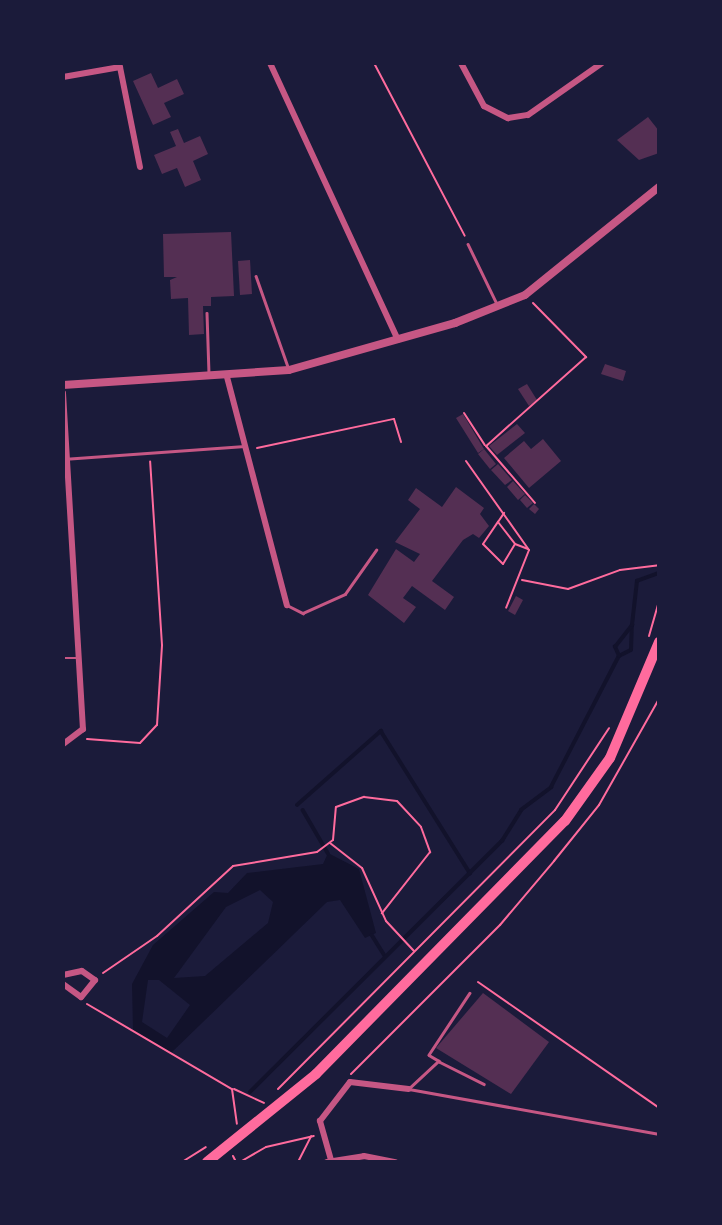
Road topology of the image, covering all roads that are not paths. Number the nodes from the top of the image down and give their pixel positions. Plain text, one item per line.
1 (270, 63) edge
2 (461, 63) edge
3 (602, 63) edge
4 (104, 65) edge
5 (63, 77) edge
6 (140, 167) dead end
7 (659, 187) edge
8 (468, 244) road end
9 (256, 276) dead end
10 (498, 307) junction
11 (207, 313) dead end
12 (398, 340) junction
13 (289, 370) junction
14 (227, 377) junction
15 (209, 378) junction
16 (63, 385) edge
17 (63, 393) edge
18 (245, 448) junction
19 (65, 458) edge
20 (376, 550) dead end
21 (288, 605) joint
22 (659, 642) edge
23 (63, 658) edge
24 (79, 658) junction
25 (63, 744) edge
26 (63, 975) edge
27 (63, 984) edge
28 (470, 993) dead end
29 (439, 1061) junction
30 (484, 1084) dead end
31 (410, 1089) junction
32 (659, 1134) edge
33 (329, 1161) edge
34 (207, 1162) edge
35 (396, 1162) edge

1 - 12 street
2 - 3 street
4 - 5 street
4 - 6 street
7 - 10 street
8 - 10 lane
9 - 13 lane
10 - 12 street
11 - 15 lane
12 - 13 street
13 - 14 street
14 - 15 street
14 - 18 street
15 - 16 street
17 - 19 street
18 - 19 lane
18 - 21 street
19 - 24 street
20 - 21 lane
22 - 34 highway
23 - 24 lane
24 - 25 street
26 - 27 street
28 - 29 lane
29 - 30 lane
29 - 31 lane
31 - 32 lane
31 - 33 street
33 - 35 street

